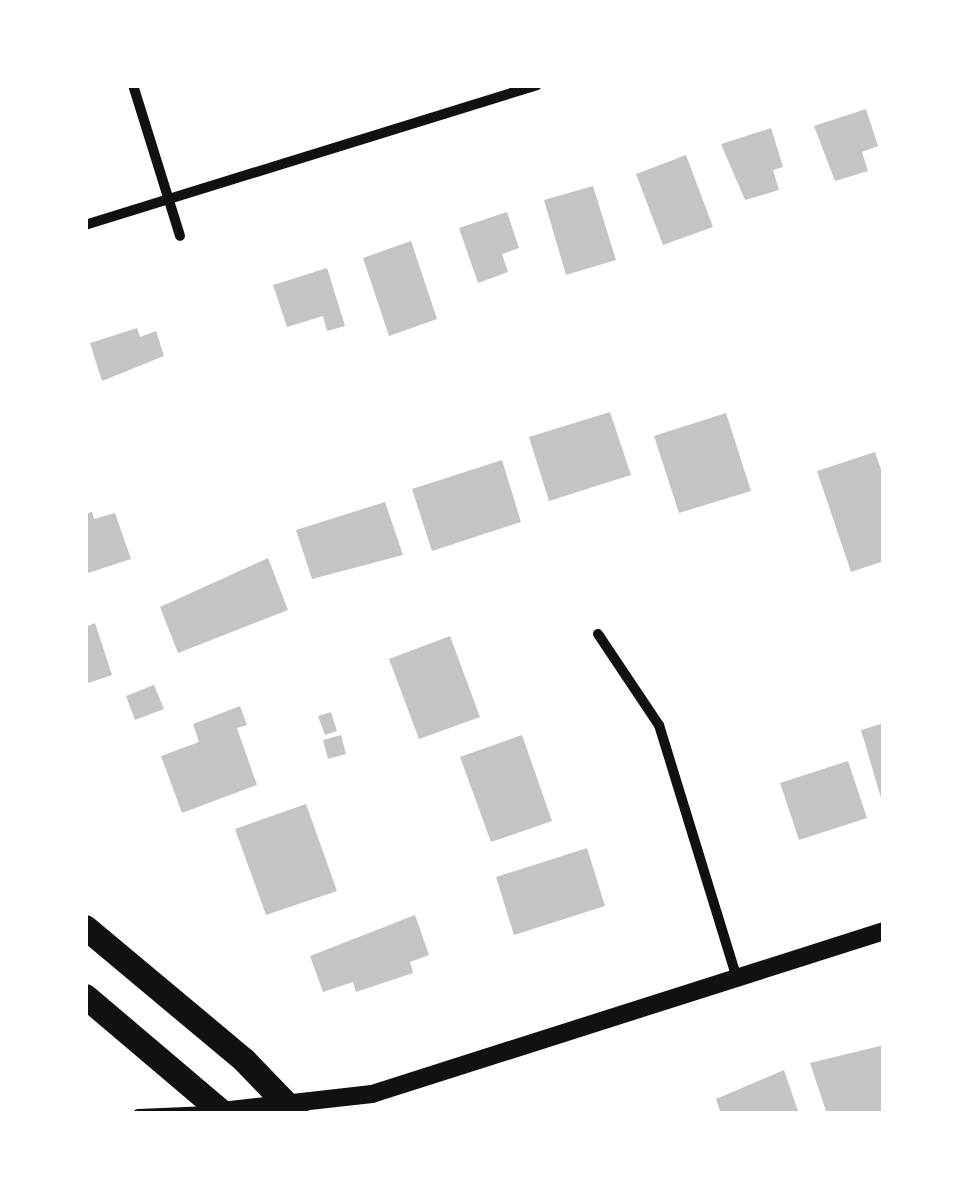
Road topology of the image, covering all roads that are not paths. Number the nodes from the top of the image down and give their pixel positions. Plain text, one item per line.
1 (133, 85) edge
2 (536, 85) edge
3 (169, 198) junction
4 (85, 225) edge
5 (180, 236) dead end
6 (598, 634) dead end
7 (85, 926) edge
8 (884, 931) edge
9 (736, 978) junction
10 (85, 996) edge
11 (293, 1111) edge
12 (222, 1112) edge
13 (138, 1114) edge

1 - 3 street
2 - 3 street
3 - 4 street
3 - 5 street
6 - 9 street
7 - 11 main road
8 - 9 street
9 - 11 street
10 - 12 main road
11 - 12 street
12 - 13 street

